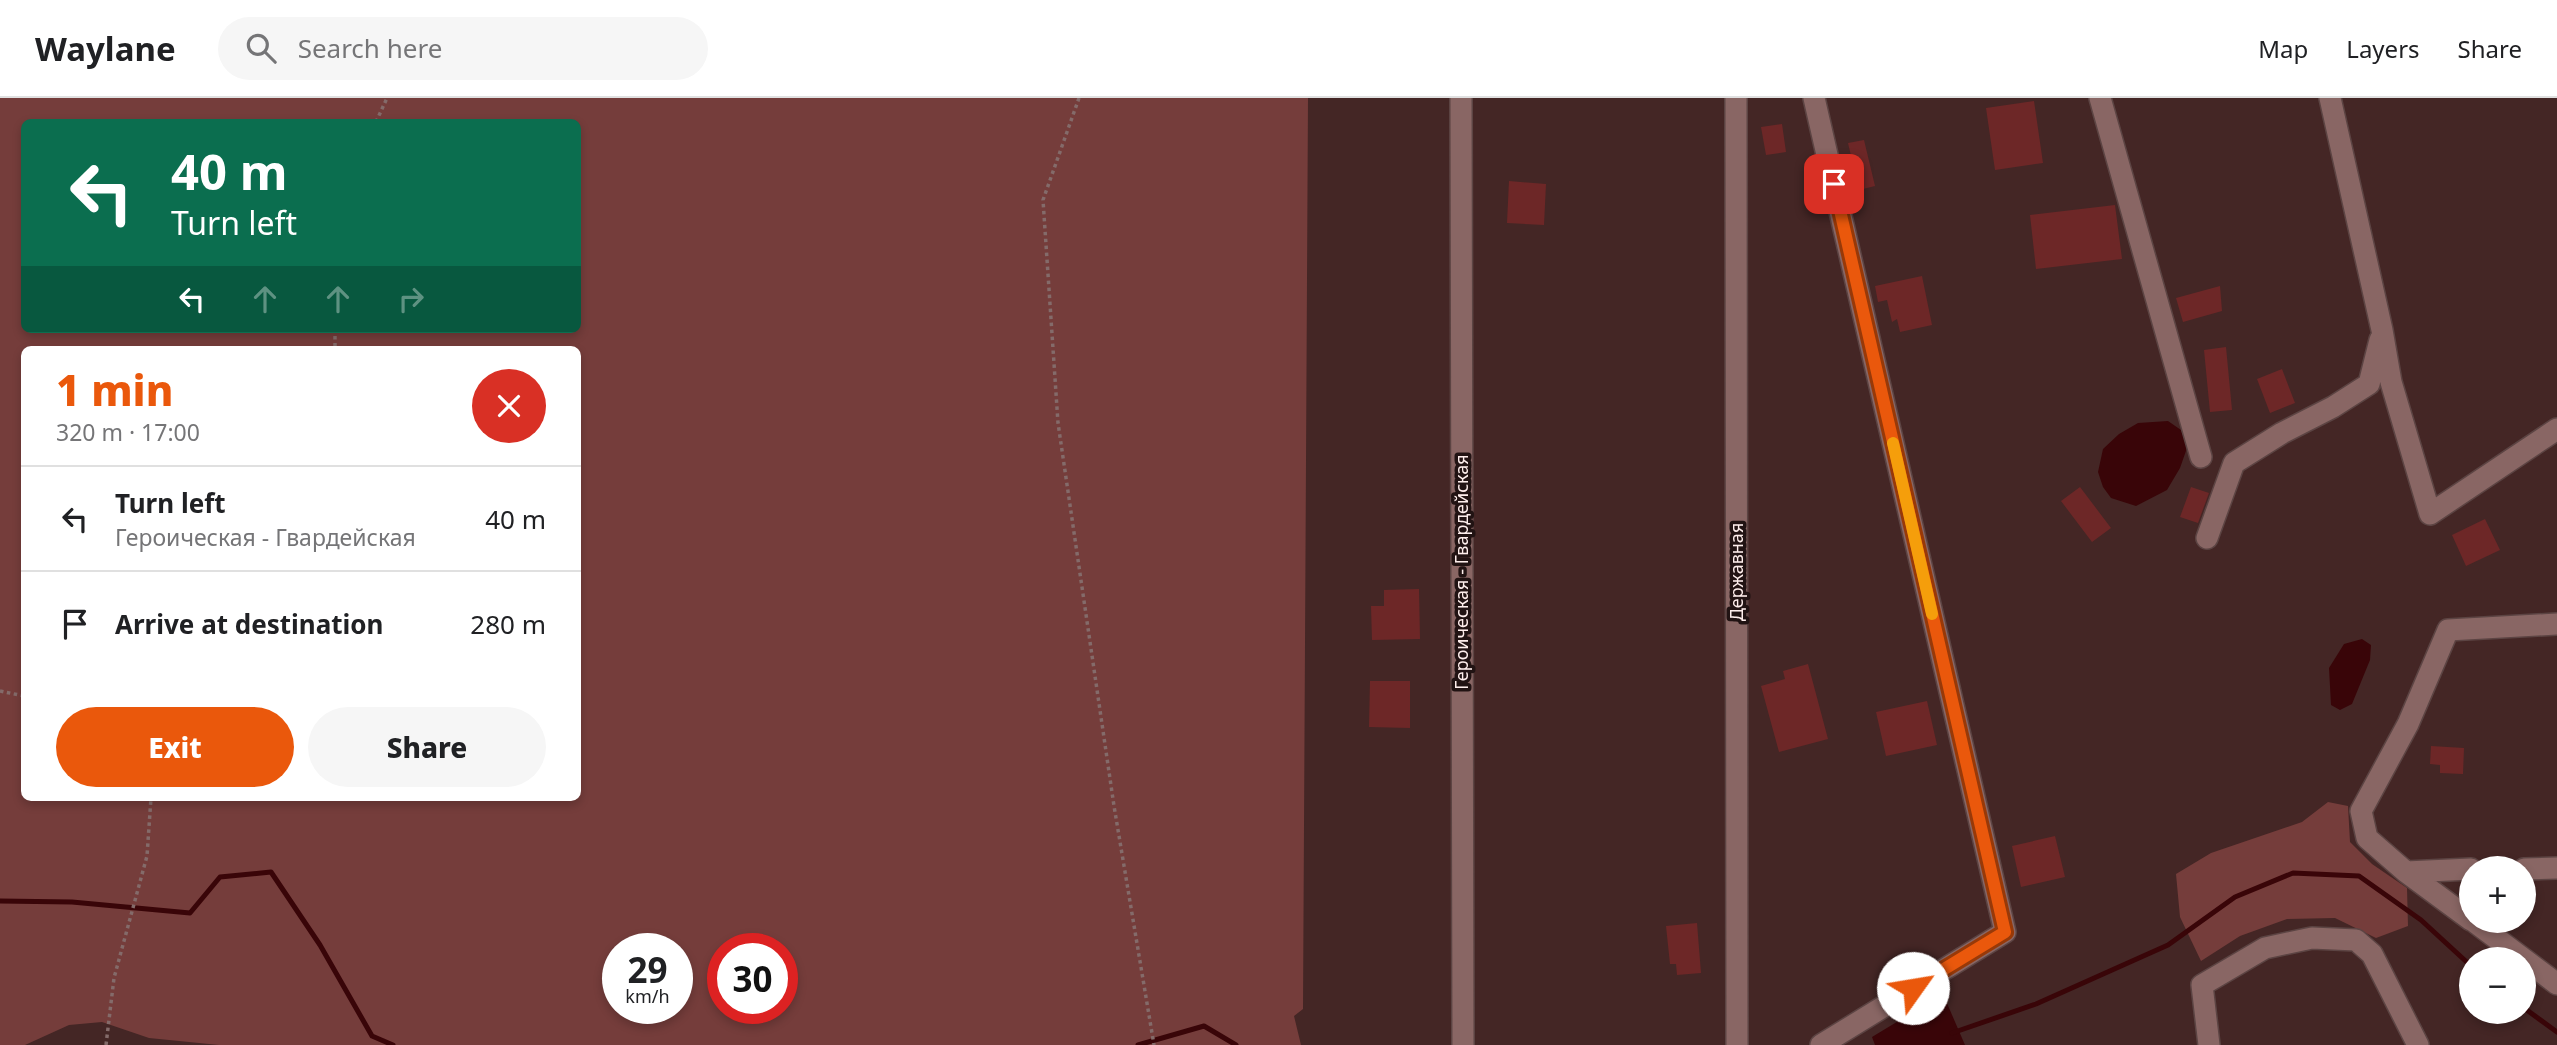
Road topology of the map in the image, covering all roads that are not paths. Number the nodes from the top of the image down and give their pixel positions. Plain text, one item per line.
1 (1461, 98) edge
2 (1737, 98) edge
3 (1814, 98) edge
4 (2100, 98) edge
5 (2330, 98) edge
6 (2382, 330) junction
7 (2557, 429) edge
8 (2201, 457) dead end
9 (2207, 538) dead end
10 (2557, 624) edge
11 (2557, 868) edge
12 (2536, 869) edge
13 (2459, 870) edge
14 (2406, 872) junction
15 (2459, 911) edge
16 (2489, 933) edge
17 (2557, 984) edge
18 (1463, 1045) edge
19 (1737, 1045) edge
20 (1821, 1045) edge
21 (2209, 1045) edge
22 (2418, 1045) edge

1 - 18 street, Героическая - Гвардейская
2 - 19 street, Державная
3 - 20 street
4 - 8 street
5 - 6 street
6 - 7 street
6 - 9 street
10 - 14 street
11 - 12 street
13 - 14 street
14 - 15 street
16 - 17 street
21 - 22 street

